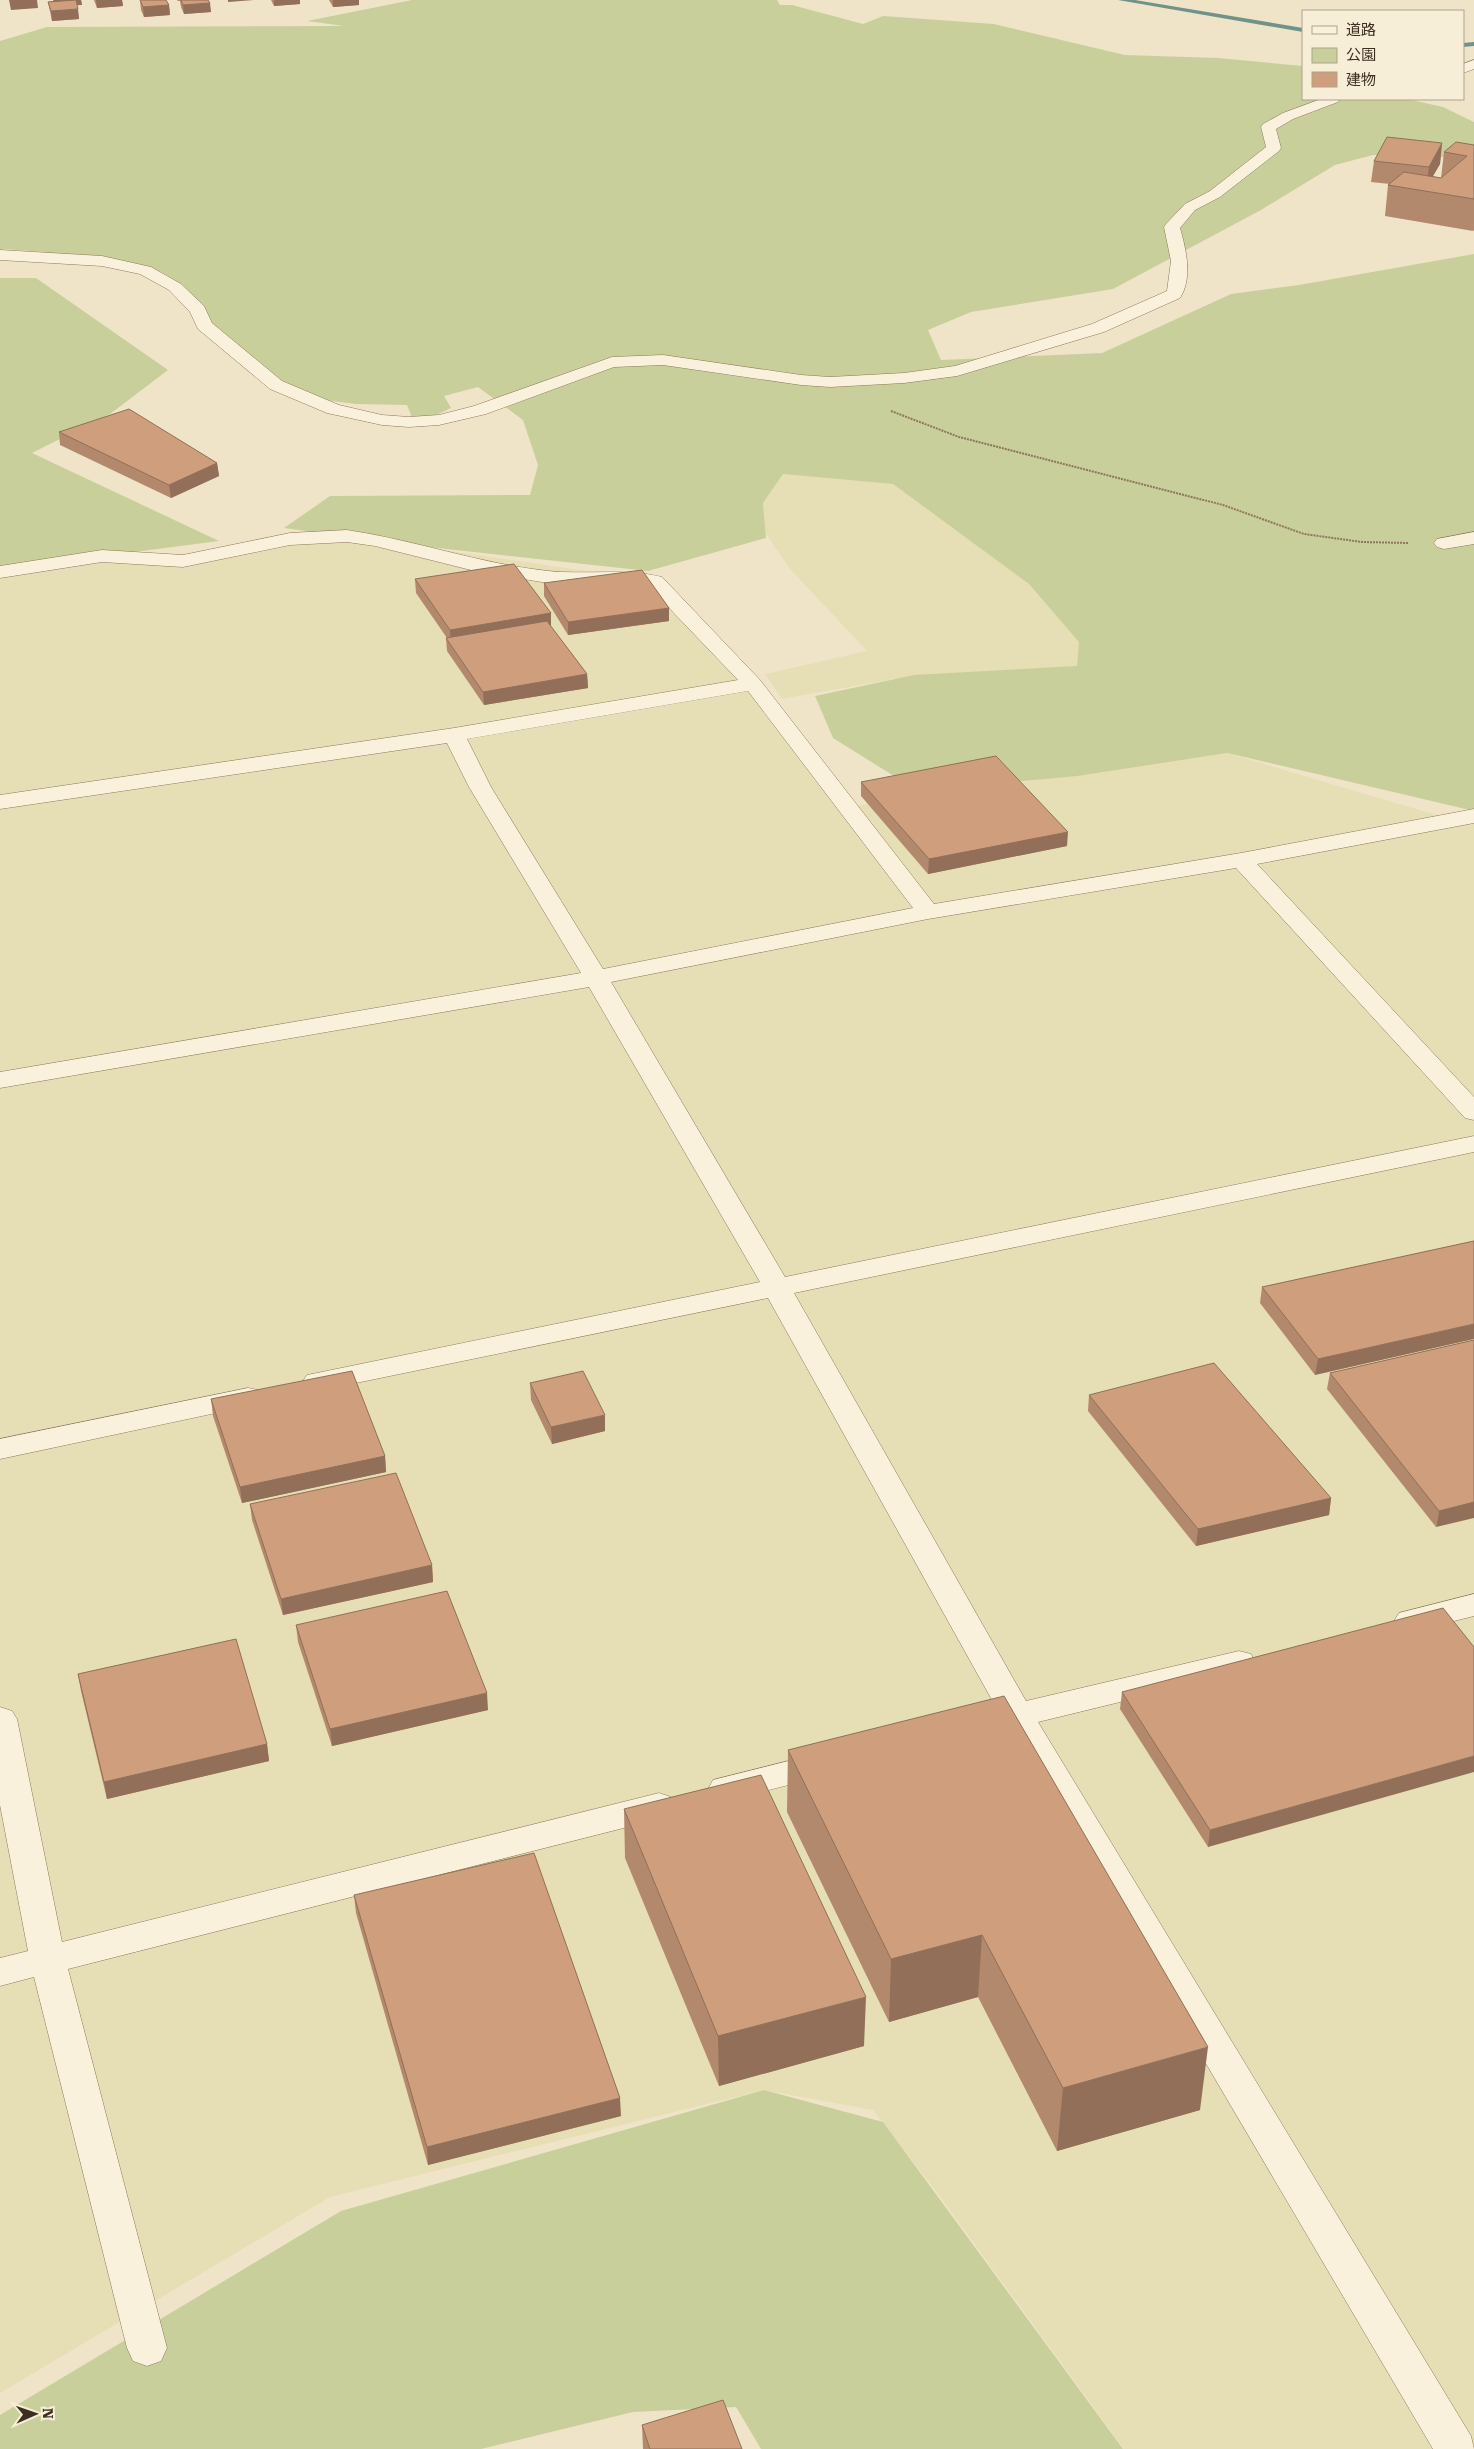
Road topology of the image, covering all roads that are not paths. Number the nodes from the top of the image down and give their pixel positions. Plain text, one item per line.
1 (1330, 100) edge
2 (0, 255) edge
3 (1474, 538) edge
4 (1444, 543) road end
5 (0, 572) edge
6 (753, 684) junction
7 (454, 735) junction
8 (0, 802) edge
9 (1474, 816) edge
10 (1241, 860) junction
11 (928, 912) junction
12 (596, 978) junction
13 (0, 1080) edge
14 (1474, 1112) edge
15 (1474, 1144) edge
16 (776, 1286) junction
17 (0, 1449) edge
18 (1474, 1605) edge
19 (1377, 1629) edge
20 (1270, 1654) edge
21 (1017, 1715) junction
22 (0, 1719) edge
23 (969, 1728) edge
24 (852, 1757) edge
25 (48, 1960) junction
26 (0, 1972) edge
27 (147, 2348) dead end
28 (1456, 2449) edge

1 - 2 street
3 - 4 street
5 - 6 street
6 - 7 street
6 - 11 street
7 - 8 street
7 - 12 street
9 - 10 street
10 - 11 street
10 - 14 street
11 - 12 street
12 - 13 street
12 - 16 street
15 - 16 street
16 - 17 street
16 - 21 street
18 - 19 street
20 - 21 street
21 - 23 street
21 - 28 street
22 - 25 street
24 - 25 street
25 - 26 street
25 - 27 street

